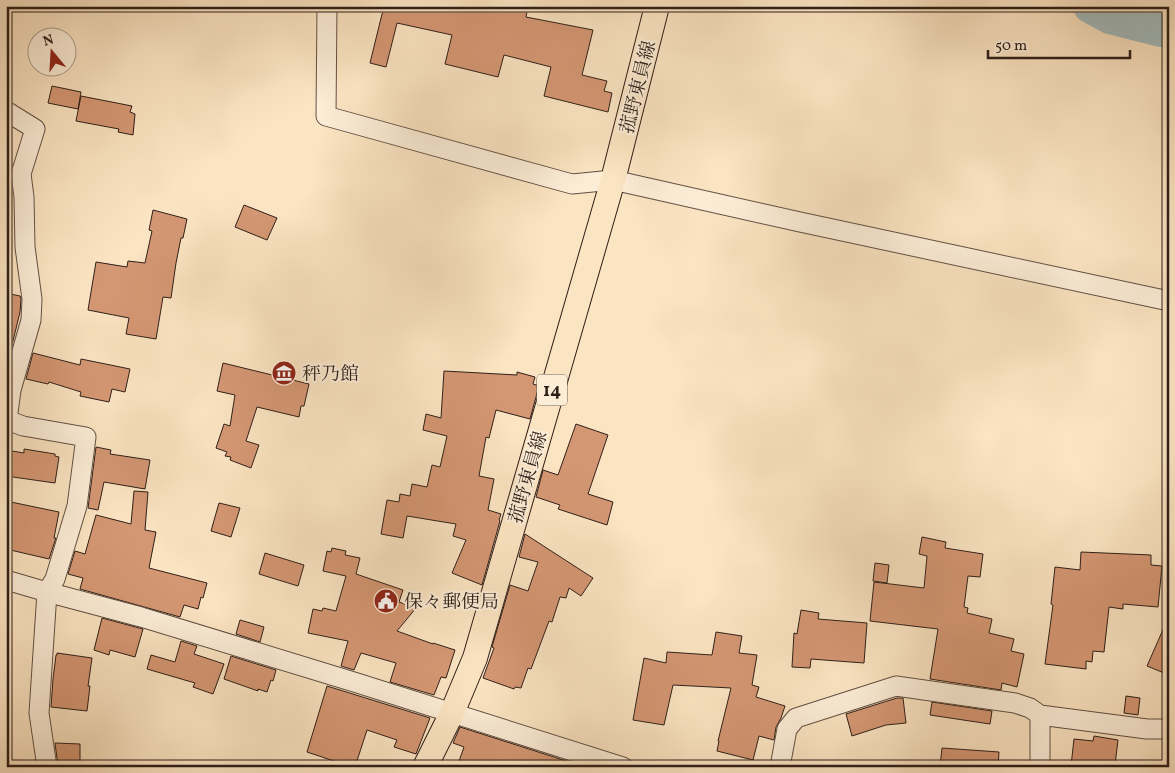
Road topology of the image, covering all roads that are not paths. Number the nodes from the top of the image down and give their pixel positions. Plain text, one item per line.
1 (327, 6) edge
2 (657, 6) edge
3 (6, 111) edge
4 (613, 180) junction
5 (1169, 301) edge
6 (6, 580) edge
7 (47, 592) junction
8 (452, 713) junction
9 (1040, 715) junction
10 (1169, 729) edge
11 (47, 767) edge
12 (426, 767) edge
13 (623, 767) edge
14 (780, 767) edge
15 (1040, 767) edge

1 - 4 street
2 - 4 main road, 菰野東員線 / 14
3 - 7 street
4 - 5 street
4 - 8 main road, 菰野東員線 / 14
6 - 7 street
7 - 8 street
7 - 11 street
8 - 12 main road, 菰野東員線 / 14
8 - 13 street
9 - 10 street
9 - 14 street
9 - 15 street

